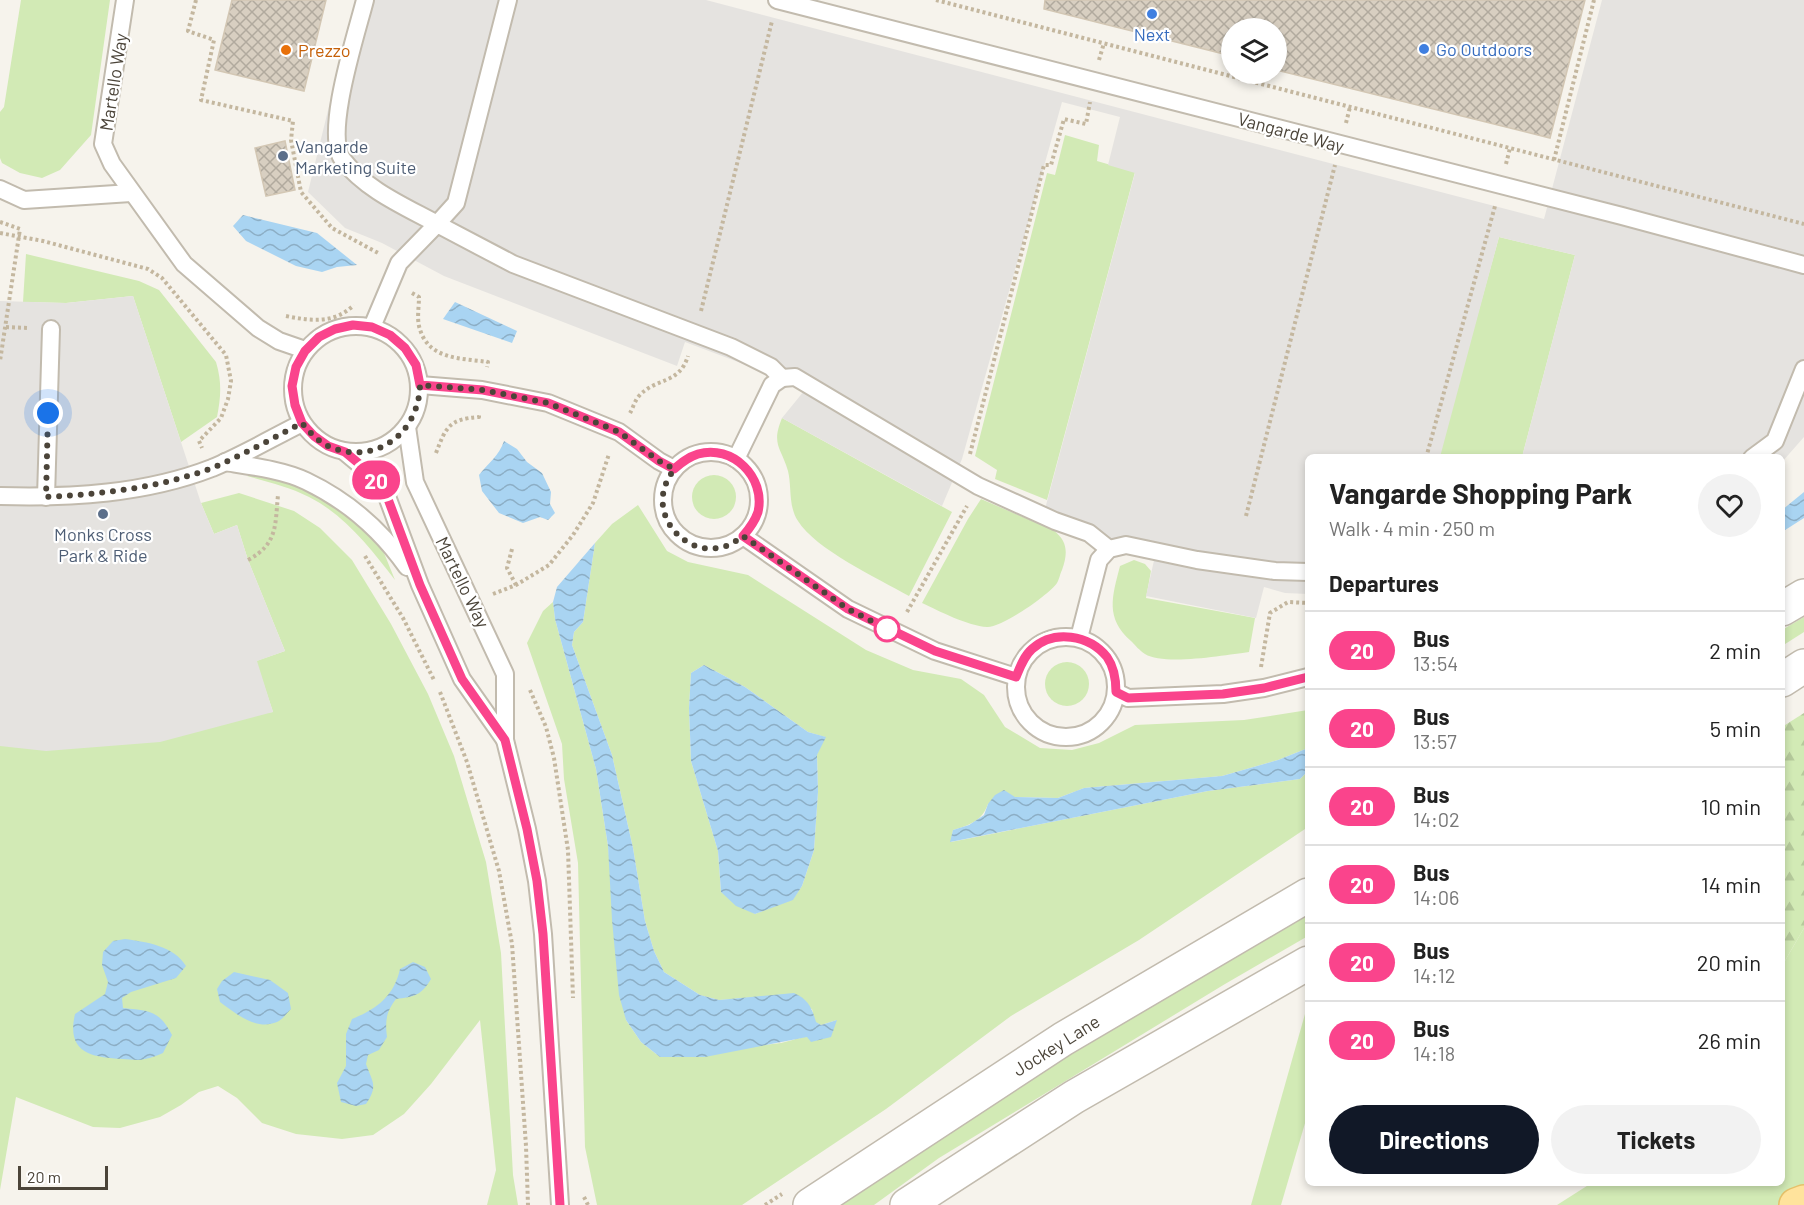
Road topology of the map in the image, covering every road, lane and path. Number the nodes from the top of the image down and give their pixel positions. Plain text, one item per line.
1 (125, 0) edge
2 (196, 0) edge
3 (365, 0) edge
4 (508, 0) edge
5 (777, 0) edge
6 (936, 0) edge
7 (1594, 0) edge
8 (1104, 43) junction
9 (1094, 81) junction
10 (1350, 107) junction
11 (1341, 145) junction
12 (1510, 148) junction
13 (1554, 160) junction
14 (1500, 186) junction
15 (0, 189) edge
16 (131, 193) junction
17 (0, 222) edge
18 (437, 224) junction
19 (1804, 224) edge
20 (0, 233) edge
21 (18, 237) junction
22 (399, 263) junction
23 (1804, 266) edge
24 (372, 327) junction
25 (51, 329) dead end
26 (695, 333) junction
27 (305, 351) junction
28 (0, 361) edge
29 (1804, 369) edge
30 (782, 378) junction
31 (420, 385) junction
32 (221, 418) dead end
33 (302, 423) junction
34 (407, 427) junction
35 (619, 432) junction
36 (345, 452) junction
37 (1427, 454) edge
38 (1757, 454) edge
39 (736, 459) junction
40 (225, 462) junction
41 (674, 469) junction
42 (978, 486) junction
43 (268, 492) dead end
44 (279, 494) junction
45 (0, 496) edge
46 (46, 497) junction
47 (288, 498) dead end
48 (1246, 516) dead end
49 (743, 536) junction
50 (359, 549) dead end
51 (512, 549) dead end
52 (1109, 549) junction
53 (248, 560) dead end
54 (1305, 572) edge
55 (420, 585) junction
56 (516, 585) junction
57 (487, 596) dead end
58 (1804, 596) edge
59 (1785, 607) edge
60 (895, 633) junction
61 (1079, 638) junction
62 (1804, 666) edge
63 (1016, 677) junction
64 (1305, 677) edge
65 (1785, 678) edge
66 (1116, 692) junction
67 (505, 740) junction
68 (1305, 897) edge
69 (1305, 965) edge
70 (1804, 1202) edge
71 (528, 1205) edge
72 (560, 1205) edge
73 (810, 1205) edge
74 (907, 1205) edge
75 (1796, 1205) edge

1 - 16 lane, Martello Way
2 - 22 path
3 - 18 lane
4 - 18 lane
5 - 9 lane, Vangarde Way
5 - 26 path
6 - 8 path
7 - 13 path
8 - 9 path
8 - 10 path
9 - 11 lane, Vangarde Way
9 - 42 path
10 - 11 path
10 - 12 path
11 - 14 lane, Vangarde Way
11 - 48 path
12 - 13 path
12 - 14 path
13 - 19 path
14 - 23 lane, Vangarde Way
14 - 37 path
15 - 16 lane
16 - 27 lane, Martello Way
17 - 21 path
18 - 22 lane
18 - 26 lane
20 - 21 path
21 - 28 path
21 - 32 path
22 - 24 lane
24 - 27 lane
24 - 31 lane
25 - 46 lane
26 - 30 lane
26 - 35 path
27 - 33 lane
29 - 38 lane
30 - 39 lane
30 - 42 lane
31 - 34 lane
31 - 35 lane
33 - 36 lane
33 - 40 lane
34 - 36 lane
34 - 67 lane, Martello Way
35 - 41 lane
35 - 56 path
36 - 55 lane, Martello Way
39 - 41 lane
39 - 49 lane
40 - 46 lane
40 - 55 lane
41 - 49 lane
42 - 52 lane
42 - 60 path
43 - 44 path
44 - 47 path
44 - 53 path
45 - 46 lane
49 - 60 lane
50 - 71 path
51 - 56 path
52 - 54 lane
52 - 61 lane
55 - 67 lane, Martello Way
56 - 57 path
58 - 59 street
60 - 63 lane
61 - 63 lane
61 - 66 lane
62 - 65 street
63 - 66 lane
64 - 66 lane
67 - 72 lane, Martello Way
68 - 73 street, Jockey Lane
69 - 74 street
70 - 75 main road

